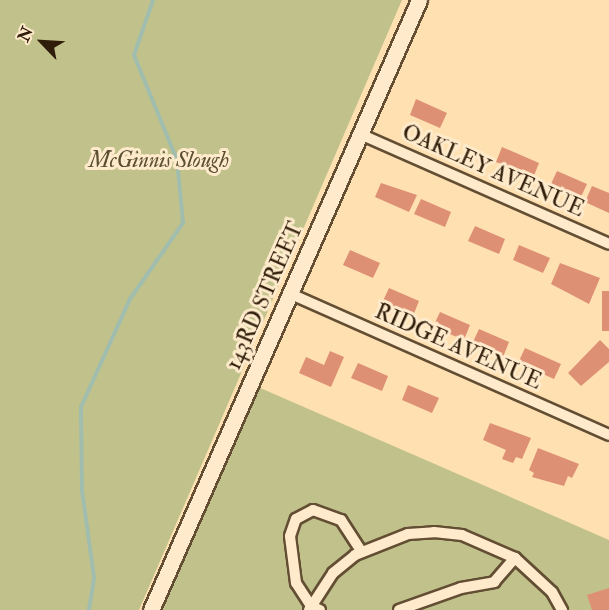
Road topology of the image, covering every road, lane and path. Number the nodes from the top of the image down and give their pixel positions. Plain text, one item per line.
1 (419, 0) edge
2 (360, 134) junction
3 (609, 244) edge
4 (291, 294) junction
5 (609, 435) edge
6 (362, 552) junction
7 (515, 558) junction
8 (313, 609) edge
9 (151, 610) edge
10 (399, 610) edge
11 (562, 610) edge

1 - 2 main road, 143RD STREET
2 - 3 street, OAKLEY AVENUE
2 - 4 main road, 143RD STREET
4 - 5 street, RIDGE AVENUE
4 - 9 main road, 143RD STREET
6 - 7 street
6 - 8 street
6 - 8 street
7 - 10 street
7 - 11 street

